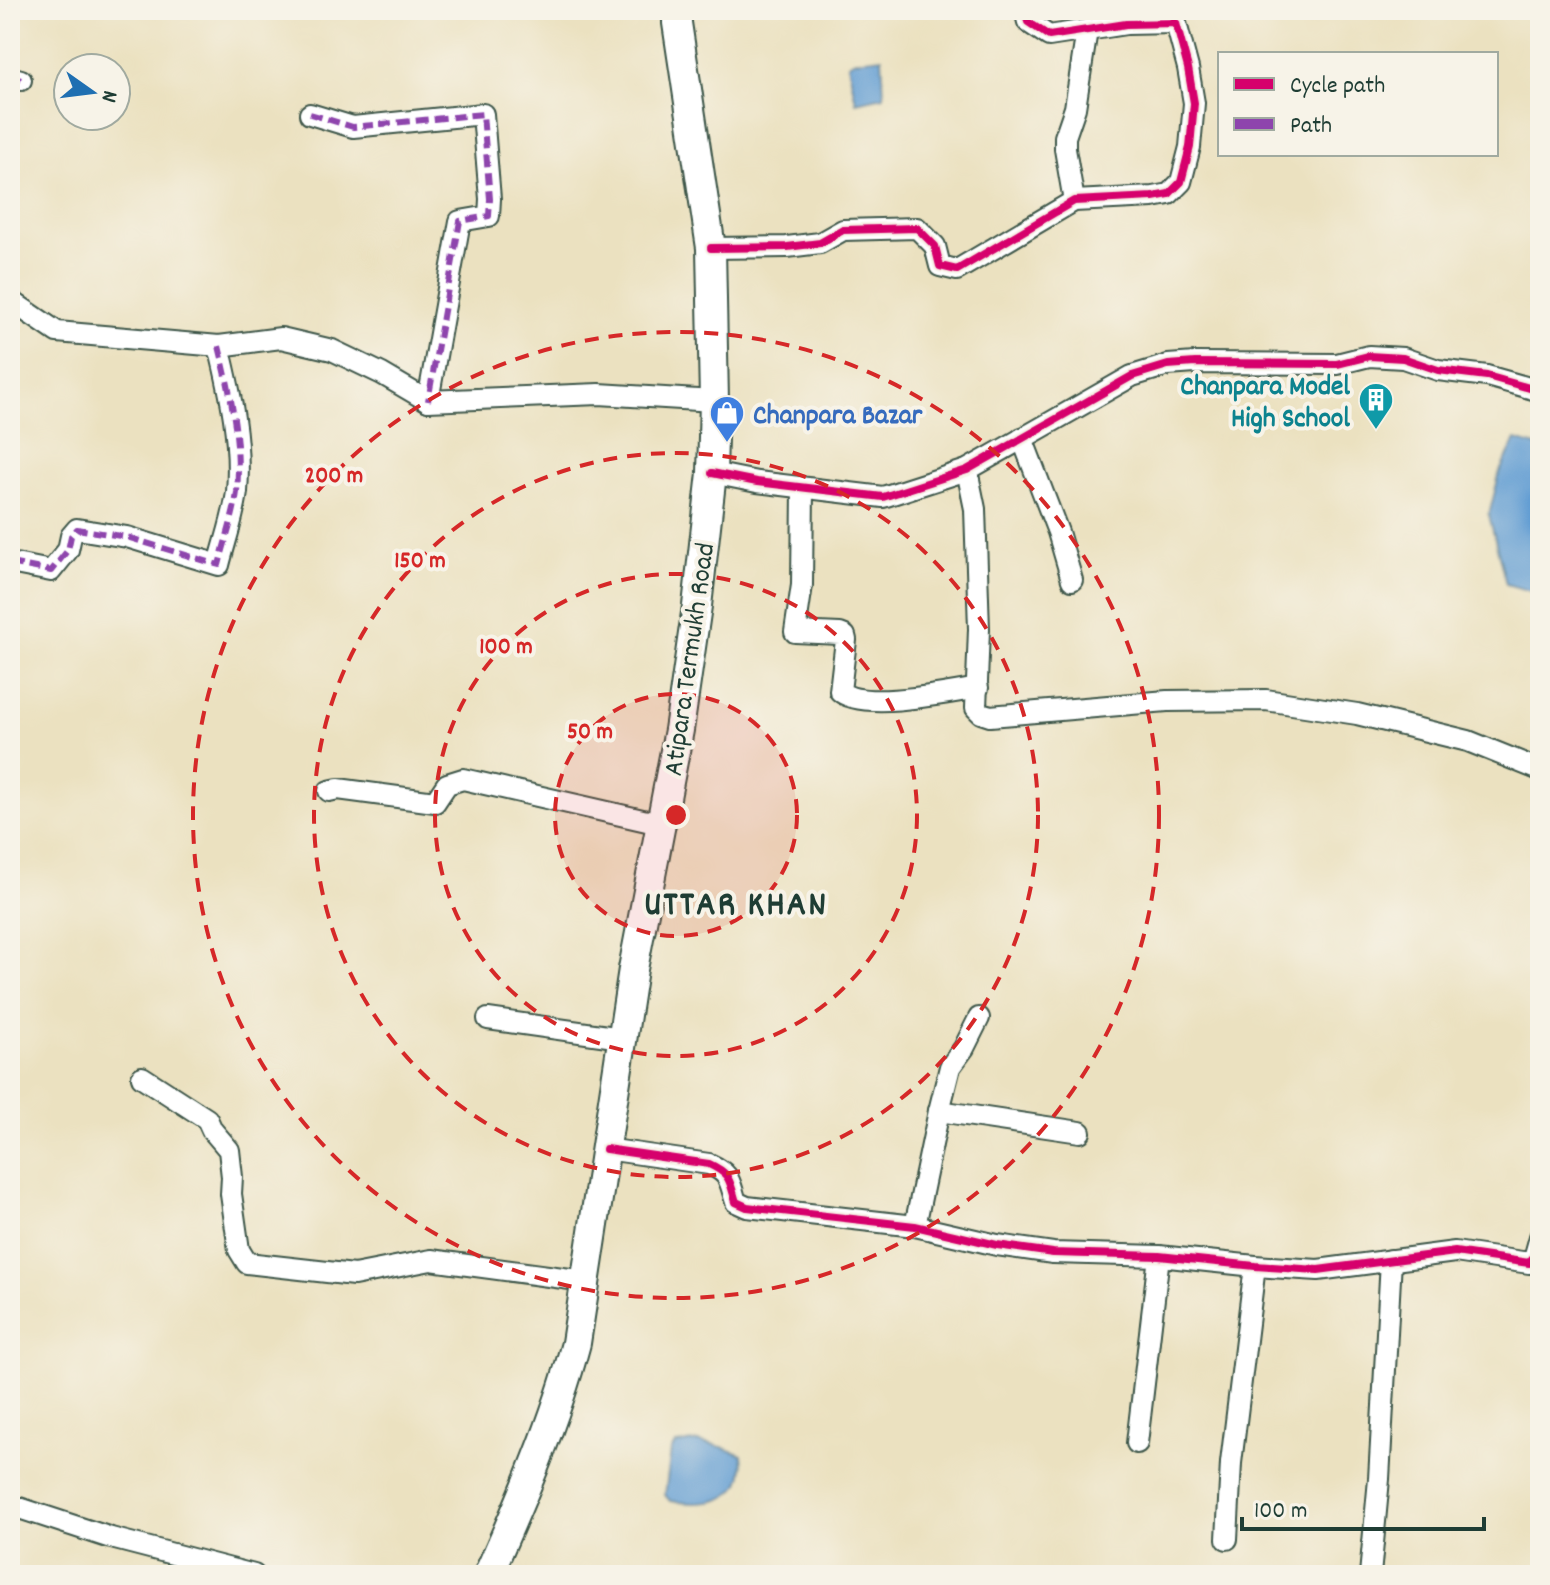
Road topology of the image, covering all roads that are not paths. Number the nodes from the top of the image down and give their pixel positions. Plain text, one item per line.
1 (677, 10) edge
2 (1025, 10) edge
3 (1087, 30) junction
4 (310, 114) dead end
5 (1074, 201) junction
6 (711, 248) junction
7 (10, 300) edge
8 (219, 346) junction
9 (1540, 391) edge
10 (428, 401) junction
11 (714, 401) junction
12 (1022, 438) junction
13 (967, 470) junction
14 (712, 473) junction
15 (803, 488) junction
16 (10, 563) edge
17 (1072, 580) dead end
18 (978, 688) junction
19 (1540, 770) edge
20 (329, 791) dead end
21 (662, 819) junction
22 (979, 1018) dead end
23 (488, 1019) dead end
24 (622, 1038) junction
25 (142, 1077) dead end
26 (939, 1111) junction
27 (1080, 1132) dead end
28 (606, 1149) junction
29 (915, 1226) junction
30 (1540, 1237) edge
31 (1159, 1256) junction
32 (1391, 1260) junction
33 (1255, 1266) junction
34 (585, 1281) junction
35 (1137, 1443) dead end
36 (10, 1505) edge
37 (1227, 1539) dead end
38 (1374, 1574) edge
39 (254, 1575) edge
40 (488, 1575) edge

1 - 6 main road, Atipara Termukh Road
2 - 3 street
3 - 5 street
3 - 5 street
4 - 10 street
5 - 6 street
6 - 11 main road, Atipara Termukh Road
7 - 8 street
8 - 10 street
8 - 16 street
9 - 12 street
10 - 11 street
11 - 14 main road, Atipara Termukh Road
12 - 13 street
12 - 17 street
13 - 15 street
13 - 18 street
14 - 15 street
14 - 21 main road, Atipara Termukh Road
15 - 18 street
18 - 19 street
20 - 21 street
21 - 24 main road, Atipara Termukh Road
22 - 26 street
23 - 24 street
24 - 28 main road, Atipara Termukh Road
25 - 34 street
26 - 27 street
26 - 29 street
28 - 29 street
28 - 34 main road, Atipara Termukh Road
29 - 31 street
30 - 32 street
31 - 33 street
31 - 35 street
32 - 33 street
32 - 38 street
33 - 37 street
34 - 40 main road, Atipara Termukh Road
36 - 39 street

